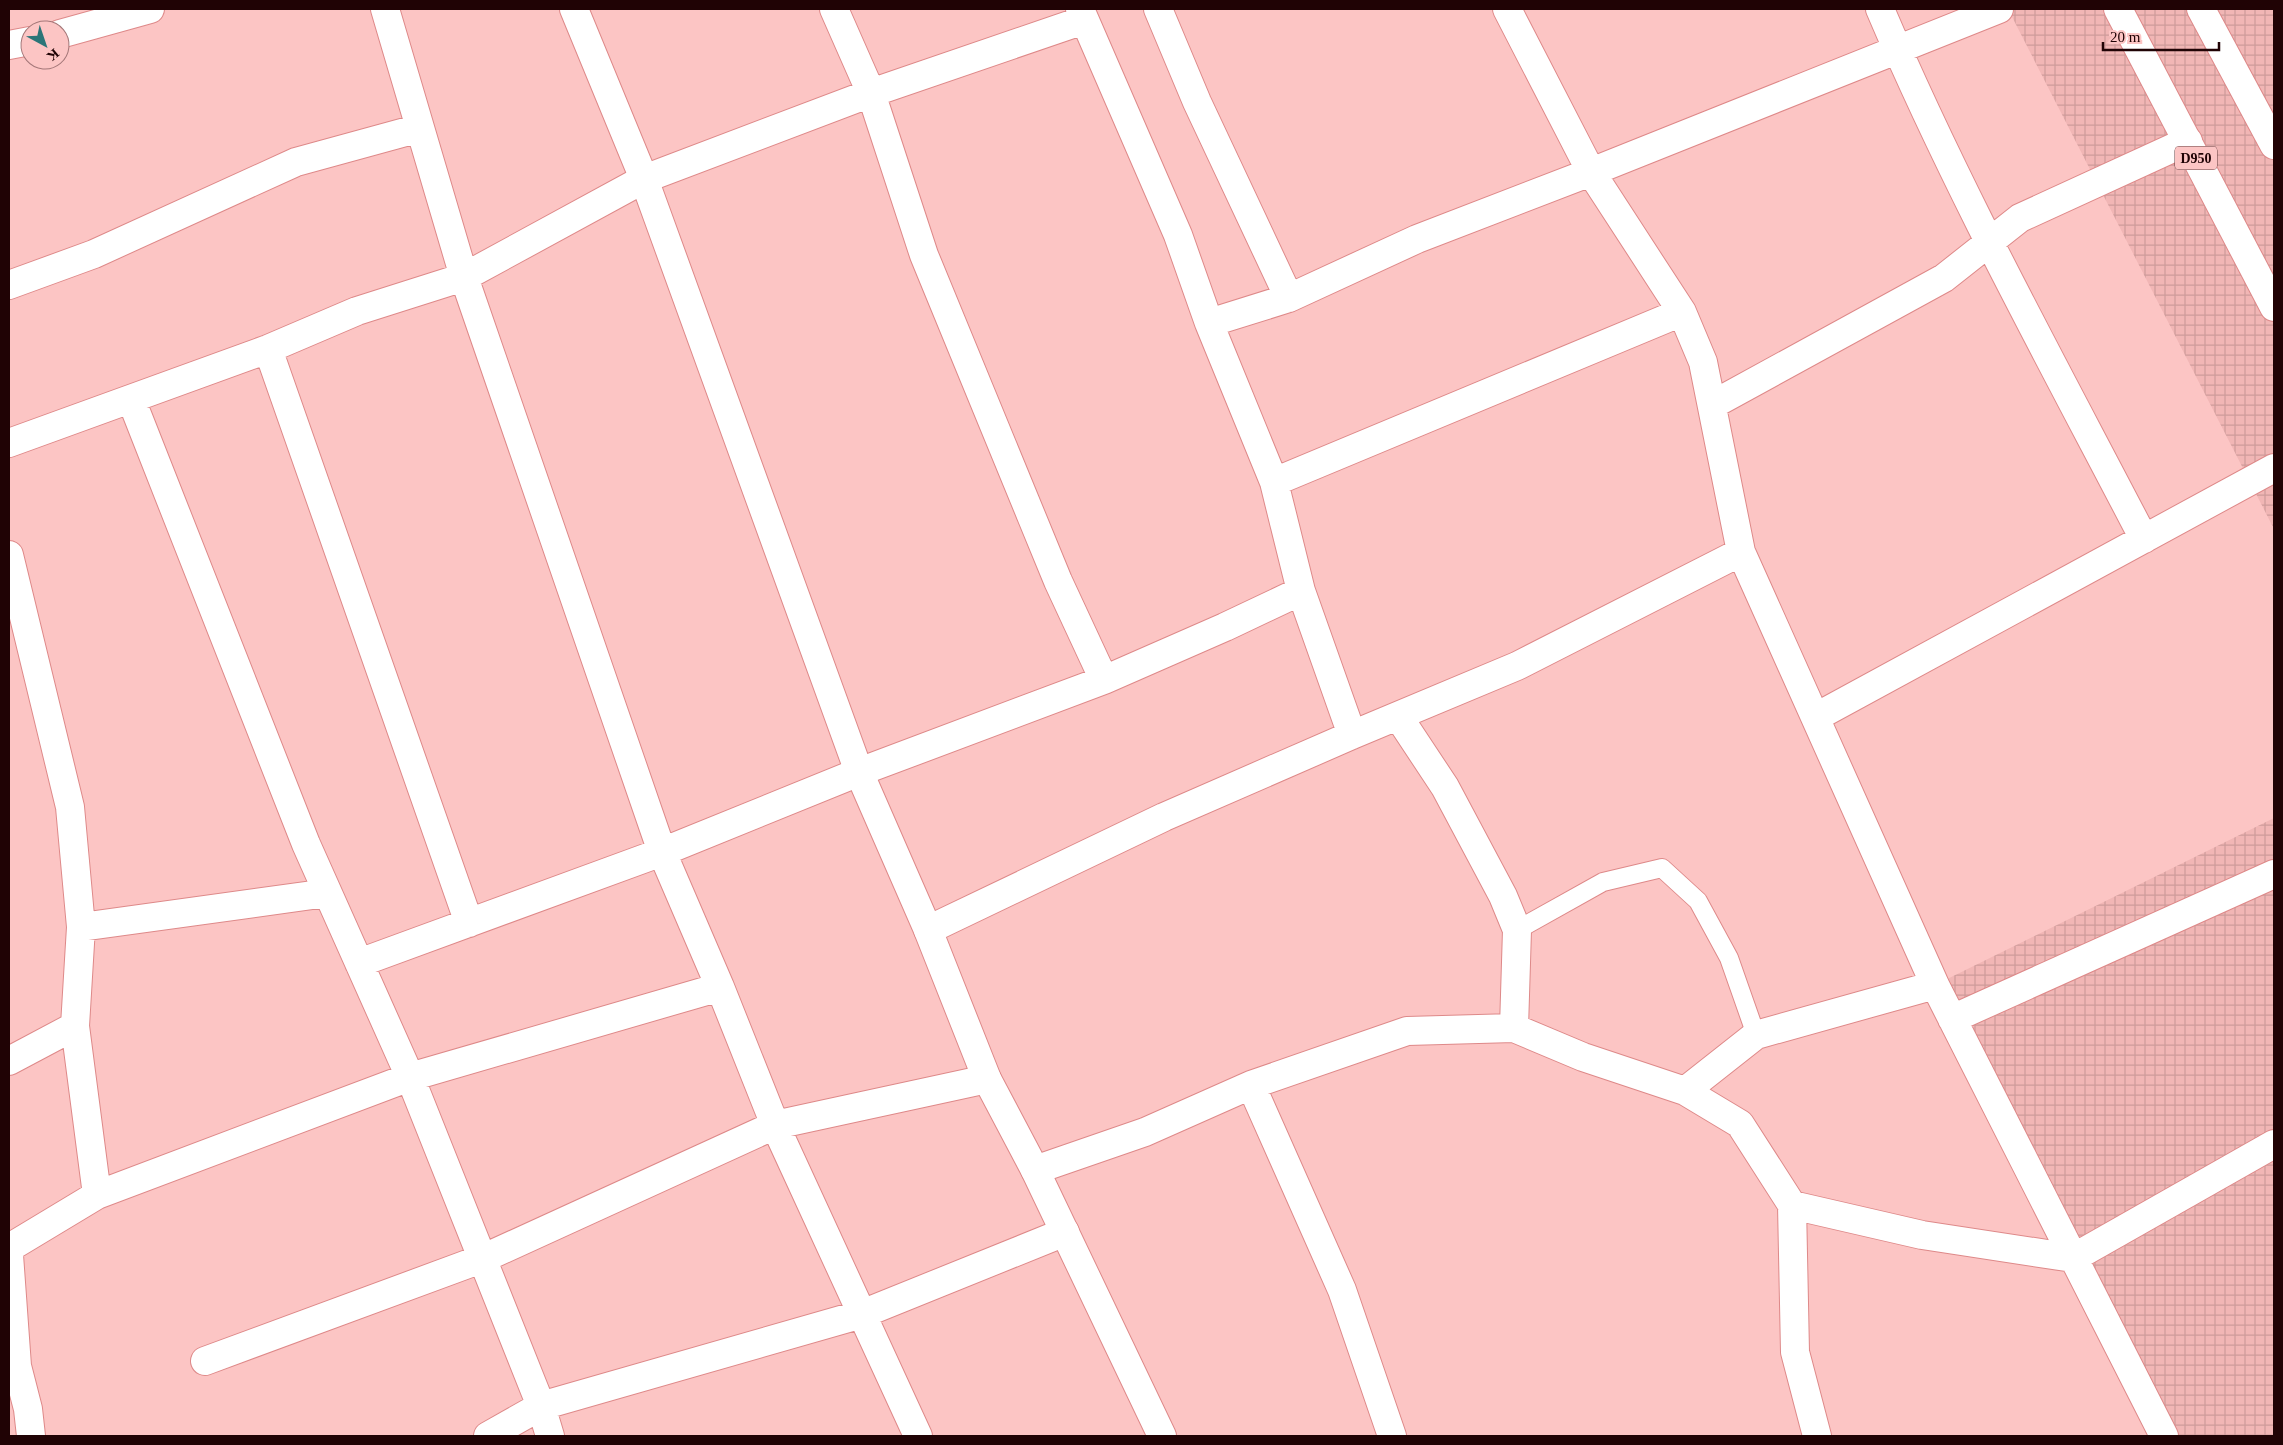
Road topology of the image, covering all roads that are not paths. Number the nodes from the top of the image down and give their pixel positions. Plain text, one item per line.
1 (150, 9) edge
2 (384, 9) edge
3 (574, 9) edge
4 (834, 9) edge
5 (1158, 9) edge
6 (1507, 9) edge
7 (1880, 9) edge
8 (1999, 9) edge
9 (2118, 9) edge
10 (2201, 9) edge
11 (1082, 14) edge
12 (70, 23) edge
13 (1897, 49) junction
14 (871, 94) junction
15 (420, 128) junction
16 (2188, 141) junction
17 (2274, 145) edge
18 (1591, 172) junction
19 (644, 179) junction
20 (1990, 242) junction
21 (464, 278) junction
22 (9, 285) edge
23 (1290, 298) junction
24 (2274, 307) edge
25 (1682, 312) junction
26 (1209, 323) junction
27 (268, 349) junction
28 (131, 399) junction
29 (1712, 405) junction
30 (9, 442) edge
31 (2274, 468) edge
32 (1274, 482) junction
33 (2144, 540) junction
34 (1741, 552) junction
35 (9, 555) edge
36 (1301, 590) junction
37 (1104, 680) junction
38 (1398, 716) junction
39 (1816, 717) junction
40 (1352, 735) junction
41 (859, 772) junction
42 (662, 852) junction
43 (2274, 874) edge
44 (327, 893) junction
45 (469, 923) junction
46 (81, 927) junction
47 (928, 930) junction
48 (1517, 930) junction
49 (359, 963) junction
50 (1935, 986) junction
51 (720, 987) junction
52 (1952, 1019) junction
53 (75, 1026) junction
54 (1514, 1028) junction
55 (1756, 1035) junction
56 (9, 1061) edge
57 (410, 1077) junction
58 (987, 1079) junction
59 (1250, 1085) junction
60 (1685, 1091) junction
61 (775, 1125) junction
62 (2274, 1144) edge
63 (1035, 1170) junction
64 (97, 1195) junction
65 (1792, 1206) junction
66 (1065, 1232) junction
67 (9, 1248) edge
68 (9, 1255) edge
69 (484, 1258) junction
70 (2073, 1258) junction
71 (862, 1314) junction
72 (205, 1361) dead end
73 (541, 1406) junction
74 (18, 1413) edge
75 (31, 1436) edge
76 (488, 1436) edge
77 (550, 1436) edge
78 (918, 1436) edge
79 (1162, 1436) edge
80 (1392, 1436) edge
81 (1817, 1436) edge
82 (2164, 1436) edge

1 - 12 main road
2 - 15 main road
3 - 19 main road
4 - 14 main road
5 - 23 main road
6 - 18 main road
7 - 13 main road
8 - 13 main road
9 - 16 main road, D950
10 - 17 main road
11 - 14 main road
11 - 26 main road
13 - 18 main road
13 - 20 main road
14 - 19 main road
14 - 37 main road
15 - 21 main road
15 - 22 main road
16 - 20 main road
16 - 24 main road, D950
18 - 23 main road
18 - 25 main road
19 - 21 main road
19 - 41 main road
20 - 29 main road
20 - 33 main road
21 - 27 main road
21 - 42 main road
23 - 26 main road
25 - 29 main road
25 - 32 main road
26 - 32 main road
27 - 28 main road
27 - 45 main road
28 - 30 main road
28 - 44 main road
29 - 34 main road
31 - 33 main road
32 - 36 main road
33 - 39 main road
34 - 38 main road
34 - 39 main road
35 - 46 main road
36 - 37 main road
36 - 40 main road
37 - 41 main road
38 - 40 main road
38 - 48 main road
39 - 50 main road
40 - 47 main road
41 - 42 main road
41 - 47 main road
42 - 45 main road
42 - 51 main road
43 - 52 main road
44 - 46 main road
44 - 49 main road
45 - 49 main road
46 - 53 main road
47 - 58 main road
48 - 54 main road
48 - 55 lane
49 - 57 main road
50 - 52 main road
50 - 55 main road
51 - 57 main road
51 - 61 main road
52 - 70 main road
53 - 56 main road
53 - 64 main road
54 - 59 main road
54 - 60 main road
55 - 60 main road
57 - 64 main road
57 - 69 main road
58 - 61 main road
58 - 63 main road
59 - 63 main road
59 - 80 main road
60 - 65 main road
61 - 69 main road
61 - 71 main road
62 - 70 main road
63 - 66 main road
64 - 67 main road
65 - 70 main road
65 - 81 main road
66 - 71 main road
66 - 79 main road
68 - 74 main road
69 - 72 main road
69 - 73 main road
70 - 82 main road
71 - 73 main road
71 - 78 main road
73 - 76 main road
73 - 77 main road
74 - 75 main road

